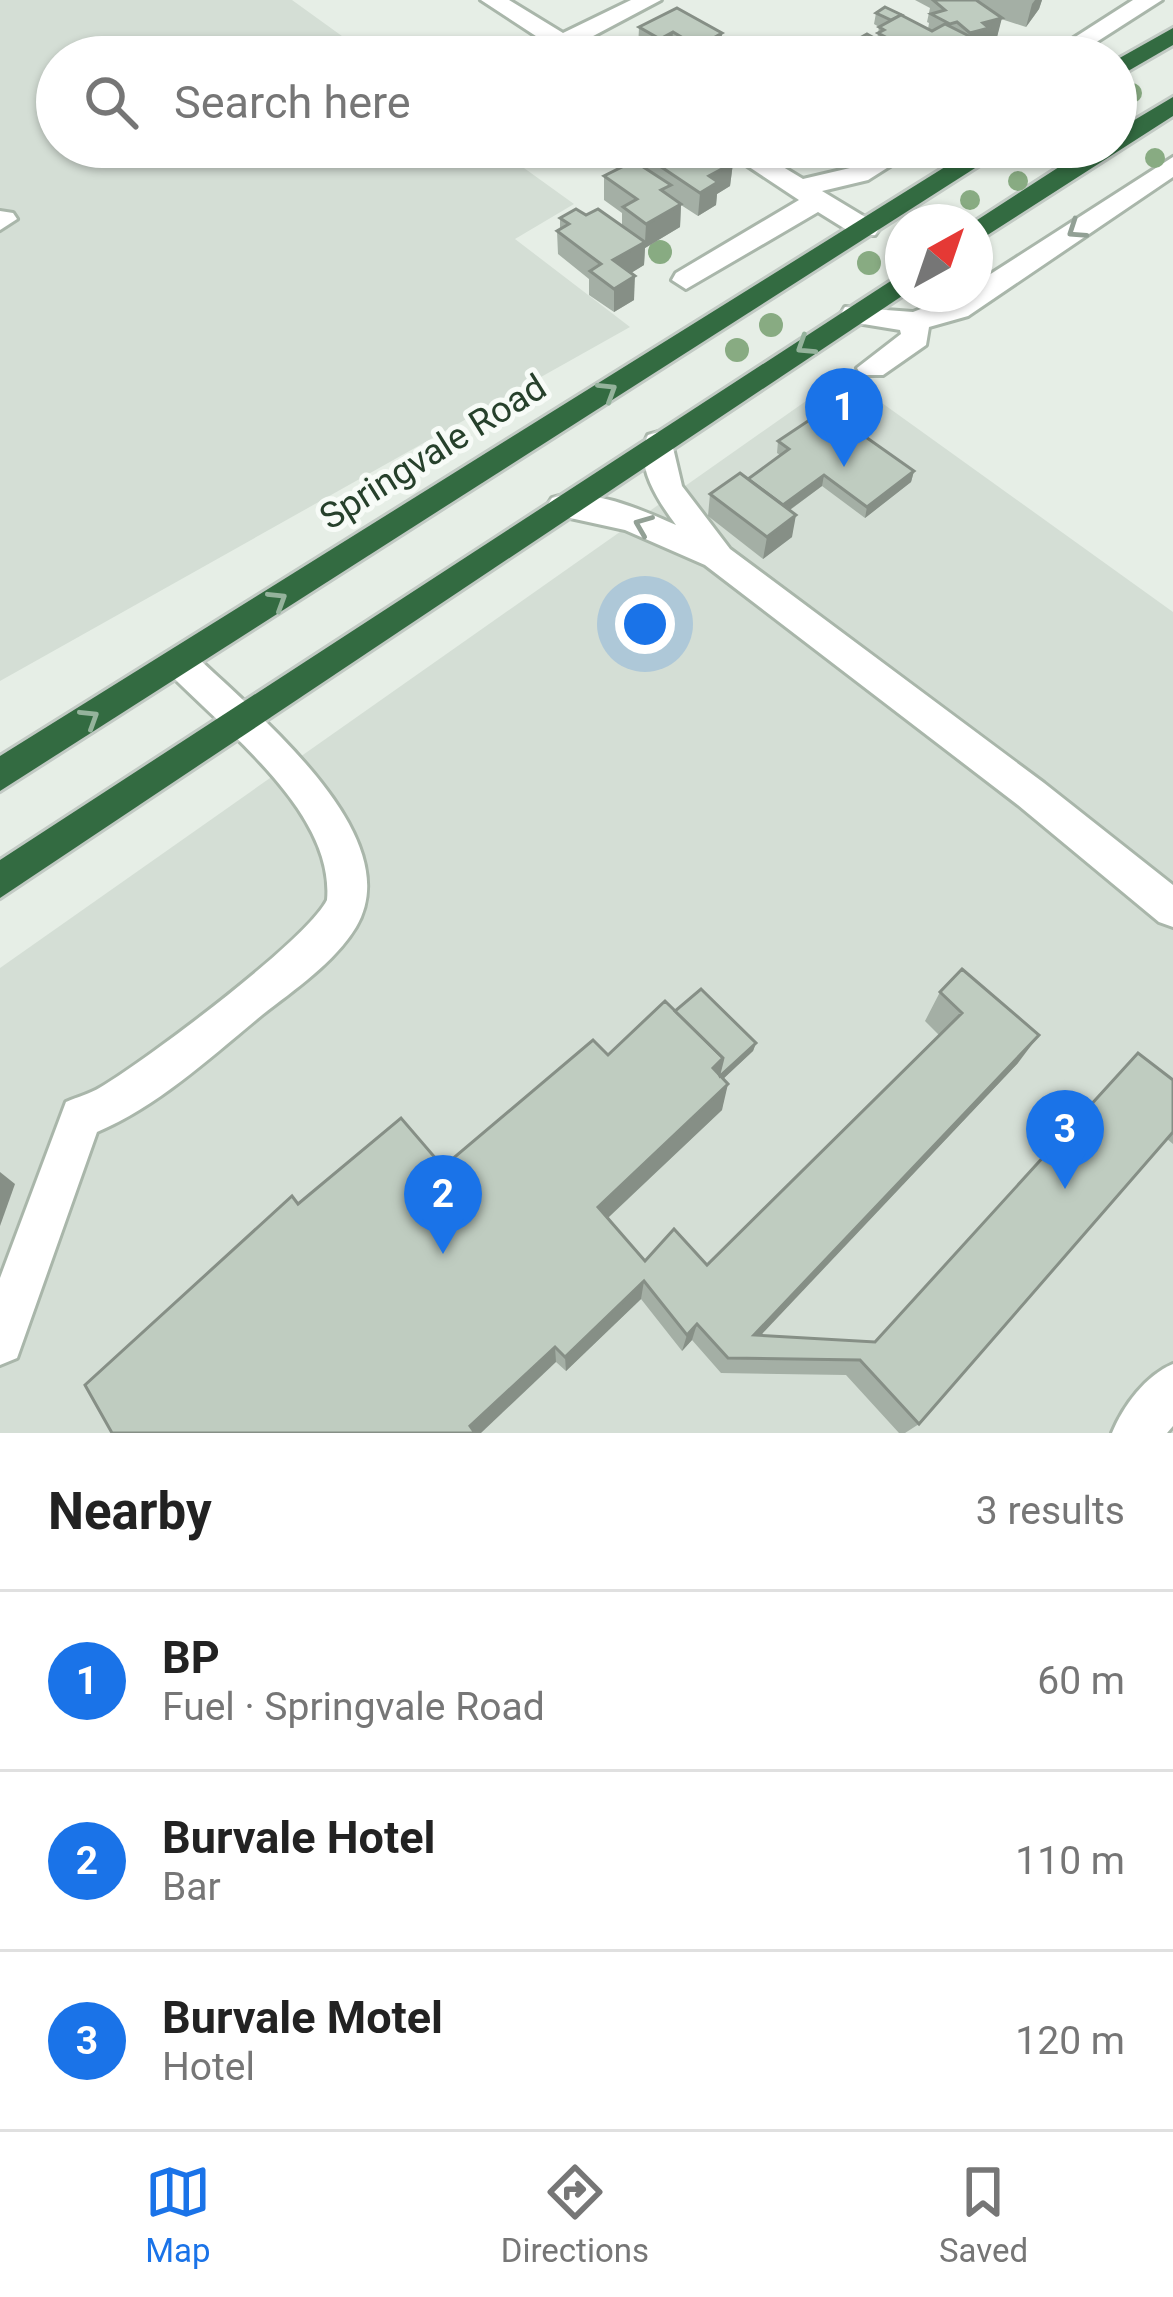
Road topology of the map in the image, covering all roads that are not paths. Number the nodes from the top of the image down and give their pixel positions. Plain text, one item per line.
1 (493, 0) edge
2 (649, 0) edge
3 (1150, 0) edge
4 (1173, 35) edge
5 (550, 36) edge
6 (575, 36) edge
7 (1091, 36) edge
8 (1137, 58) edge
9 (1173, 105) edge
10 (1137, 128) edge
11 (766, 168) edge
12 (870, 168) edge
13 (904, 168) edge
14 (961, 168) edge
15 (1076, 168) edge
16 (1170, 170) edge
17 (808, 194) junction
18 (910, 200) junction
19 (993, 222) edge
20 (865, 229) junction
21 (686, 280) dead end
22 (885, 294) edge
23 (855, 314) junction
24 (913, 322) junction
25 (872, 368) dead end
26 (659, 443) junction
27 (563, 506) junction
28 (718, 558) junction
29 (180, 662) junction
30 (238, 724) junction
31 (0, 775) edge
32 (0, 881) edge
33 (1173, 909) edge
34 (0, 1341) edge
35 (1173, 1388) edge
36 (1136, 1433) edge

1 - 5 street
2 - 6 street
3 - 7 street
4 - 8 highway
9 - 10 highway
11 - 17 street
12 - 17 street
13 - 18 street
14 - 18 highway, Springvale Road
15 - 19 highway
16 -> 24 street
17 - 20 street
17 - 21 street
18 - 20 highway, Springvale Road
29 -> 20 highway, Springvale Road
22 - 23 highway
23 - 24 street
23 -> 26 highway
24 - 25 street
26 - 27 highway
26 - 28 street
28 -> 27 street
27 - 30 highway
28 - 33 street
29 - 30 street
31 -> 29 highway, Springvale Road
30 - 32 highway
30 - 34 street
35 - 36 street

